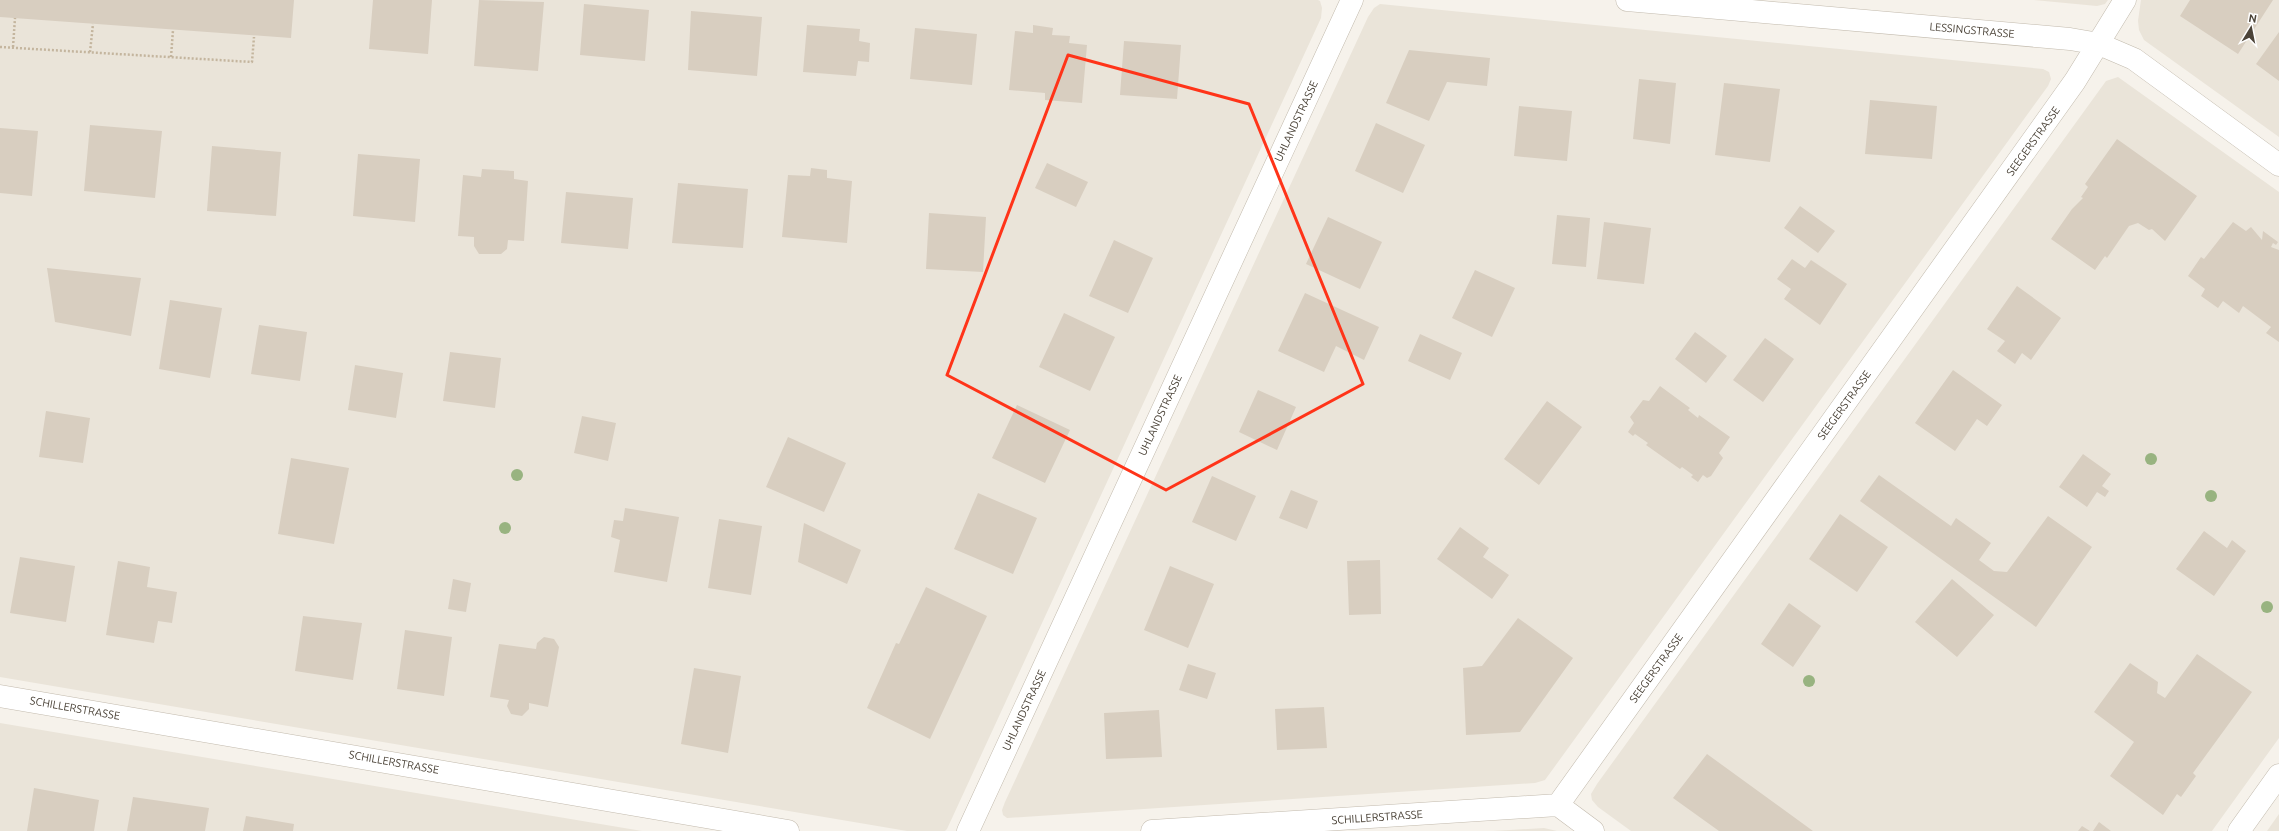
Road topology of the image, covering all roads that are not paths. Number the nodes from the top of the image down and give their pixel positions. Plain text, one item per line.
1 (1352, 0) edge
2 (1627, 0) edge
3 (2125, 0) edge
4 (2099, 44) junction
5 (2279, 165) edge
6 (0, 696) edge
7 (2279, 775) edge
8 (1558, 805) junction
9 (788, 831) edge
10 (968, 831) edge
11 (1152, 831) edge
12 (1593, 831) edge
13 (2238, 831) edge

1 - 10 street, UHLANDSTRASSE
2 - 4 street, LESSINGSTRASSE
3 - 4 street, SEEGERSTRASSE
4 - 5 street, LESSINGSTRASSE
4 - 8 street, SEEGERSTRASSE
6 - 9 street, SCHILLERSTRASSE
7 - 13 street
8 - 11 street, SCHILLERSTRASSE
8 - 12 street

